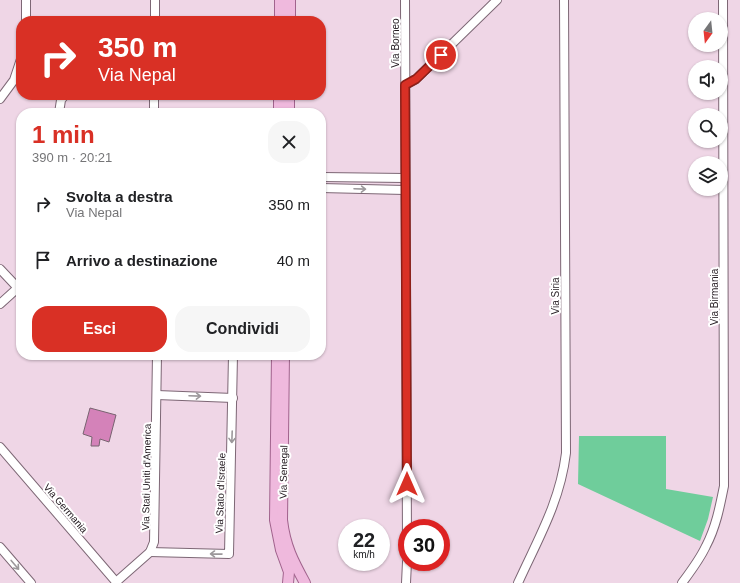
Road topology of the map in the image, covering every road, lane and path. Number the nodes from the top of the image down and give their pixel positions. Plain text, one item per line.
1 (26, 0) edge
2 (155, 0) edge
3 (280, 0) edge
4 (290, 0) edge
5 (405, 0) edge
6 (497, 0) edge
7 (564, 0) edge
8 (723, 0) edge
9 (26, 16) edge
10 (155, 16) edge
11 (280, 16) edge
12 (290, 16) edge
13 (16, 74) edge
14 (405, 85) junction
15 (0, 99) edge
16 (326, 177) edge
17 (405, 178) junction
18 (326, 188) edge
19 (405, 190) junction
20 (0, 269) edge
21 (16, 283) edge
22 (16, 290) edge
23 (0, 304) edge
24 (157, 360) edge
25 (233, 360) edge
26 (277, 360) edge
27 (284, 360) edge
28 (157, 395) junction
29 (233, 398) junction
30 (0, 446) edge
31 (407, 519) edge
32 (0, 547) edge
33 (150, 552) junction
34 (407, 571) edge
35 (407, 582) edge
36 (30, 583) edge
37 (117, 583) edge
38 (288, 583) edge
39 (305, 583) edge
40 (518, 583) edge
41 (682, 583) edge

1 - 9 street
2 - 10 street
3 - 11 main road
4 - 12 main road
5 - 14 street, Via Borneo
6 - 14 street
7 - 40 street, Via Siria
8 - 41 street, Via Birmania
13 - 15 street
14 - 17 street, Via Borneo
16 - 17 street
17 - 19 street, Via Borneo
18 -> 19 street
19 - 31 street, Via Borneo
20 - 21 street
22 - 23 street
24 - 28 street, Via Stati Uniti d'America
25 - 29 street, Via Stato d'Israele
26 - 38 main road, Via Senegal
27 - 39 main road, Via Senegal
28 -> 29 street
28 - 33 street, Via Stati Uniti d'America
29 -> 33 street, Via Stato d'Israele
30 - 37 street, Via Germania
32 -> 36 street
33 - 37 street
34 - 35 street

